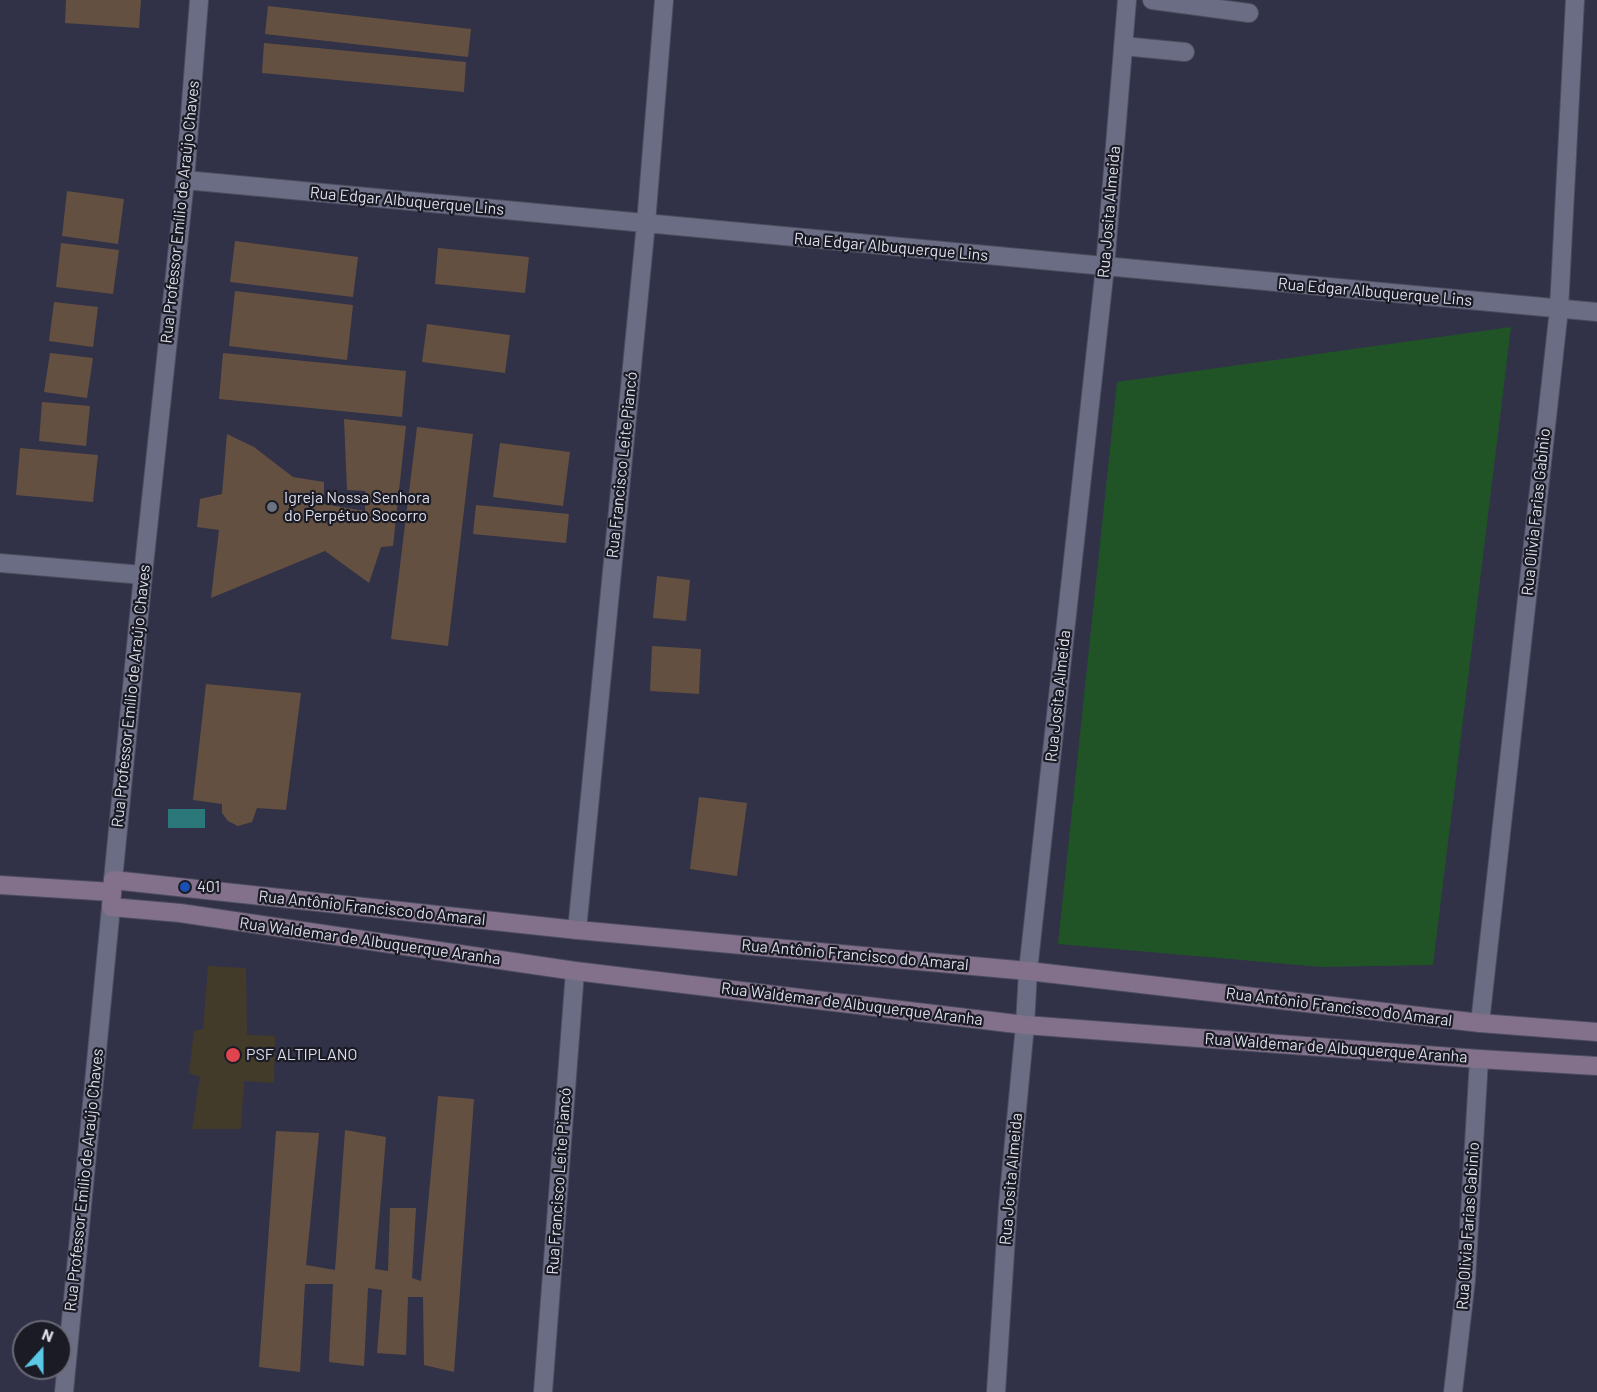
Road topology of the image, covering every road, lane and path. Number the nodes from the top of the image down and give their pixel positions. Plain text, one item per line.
1 (199, 0) edge
2 (664, 0) edge
3 (1126, 0) edge
4 (1152, 0) edge
5 (1575, 0) edge
6 (1249, 13) dead end
7 (1123, 46) junction
8 (1185, 52) dead end
9 (185, 180) junction
10 (646, 223) junction
11 (1105, 267) junction
12 (1559, 309) junction
13 (1597, 312) edge
14 (0, 563) edge
15 (143, 575) junction
16 (0, 885) edge
17 (112, 893) junction
18 (577, 930) junction
19 (575, 971) junction
20 (1028, 971) junction
21 (1480, 1023) junction
22 (1025, 1025) junction
23 (1597, 1032) edge
24 (1479, 1059) junction
25 (1597, 1066) edge
26 (64, 1392) edge
27 (543, 1392) edge
28 (996, 1392) edge
29 (1453, 1392) edge

1 - 9 street, Rua Professor Emílio de Araújo Chaves
2 - 10 street, Rua Francisco Leite Piancó
3 - 7 street, Rua Josita Almeida
4 - 6 street
5 - 12 street, Rua Olivia Farias Gabinio
7 - 8 street
7 - 11 street, Rua Josita Almeida
9 - 10 street, Rua Edgar Albuquerque Lins
9 - 15 street, Rua Professor Emílio de Araújo Chaves
10 - 11 street, Rua Edgar Albuquerque Lins
10 - 18 street, Rua Francisco Leite Piancó
11 - 12 street, Rua Edgar Albuquerque Lins
11 - 20 street, Rua Josita Almeida
12 - 13 street, Rua Edgar Albuquerque Lins
12 - 21 street, Rua Olivia Farias Gabinio
14 - 15 street
15 - 17 street, Rua Professor Emílio de Araújo Chaves
16 - 17 street
17 - 18 street, Rua Antônio Francisco do Amaral
17 - 19 street, Rua Waldemar de Albuquerque Aranha
17 - 26 street, Rua Professor Emílio de Araújo Chaves
18 - 20 street, Rua Antônio Francisco do Amaral
19 - 22 street, Rua Waldemar de Albuquerque Aranha
19 - 27 street, Rua Francisco Leite Piancó
20 - 21 street, Rua Antônio Francisco do Amaral
20 - 22 street, Rua Josita Almeida
21 - 23 street, Rua Antônio Francisco do Amaral
22 - 24 street, Rua Waldemar de Albuquerque Aranha
22 - 28 street, Rua Josita Almeida
24 - 25 street, Rua Waldemar de Albuquerque Aranha
24 - 29 street, Rua Olivia Farias Gabinio

